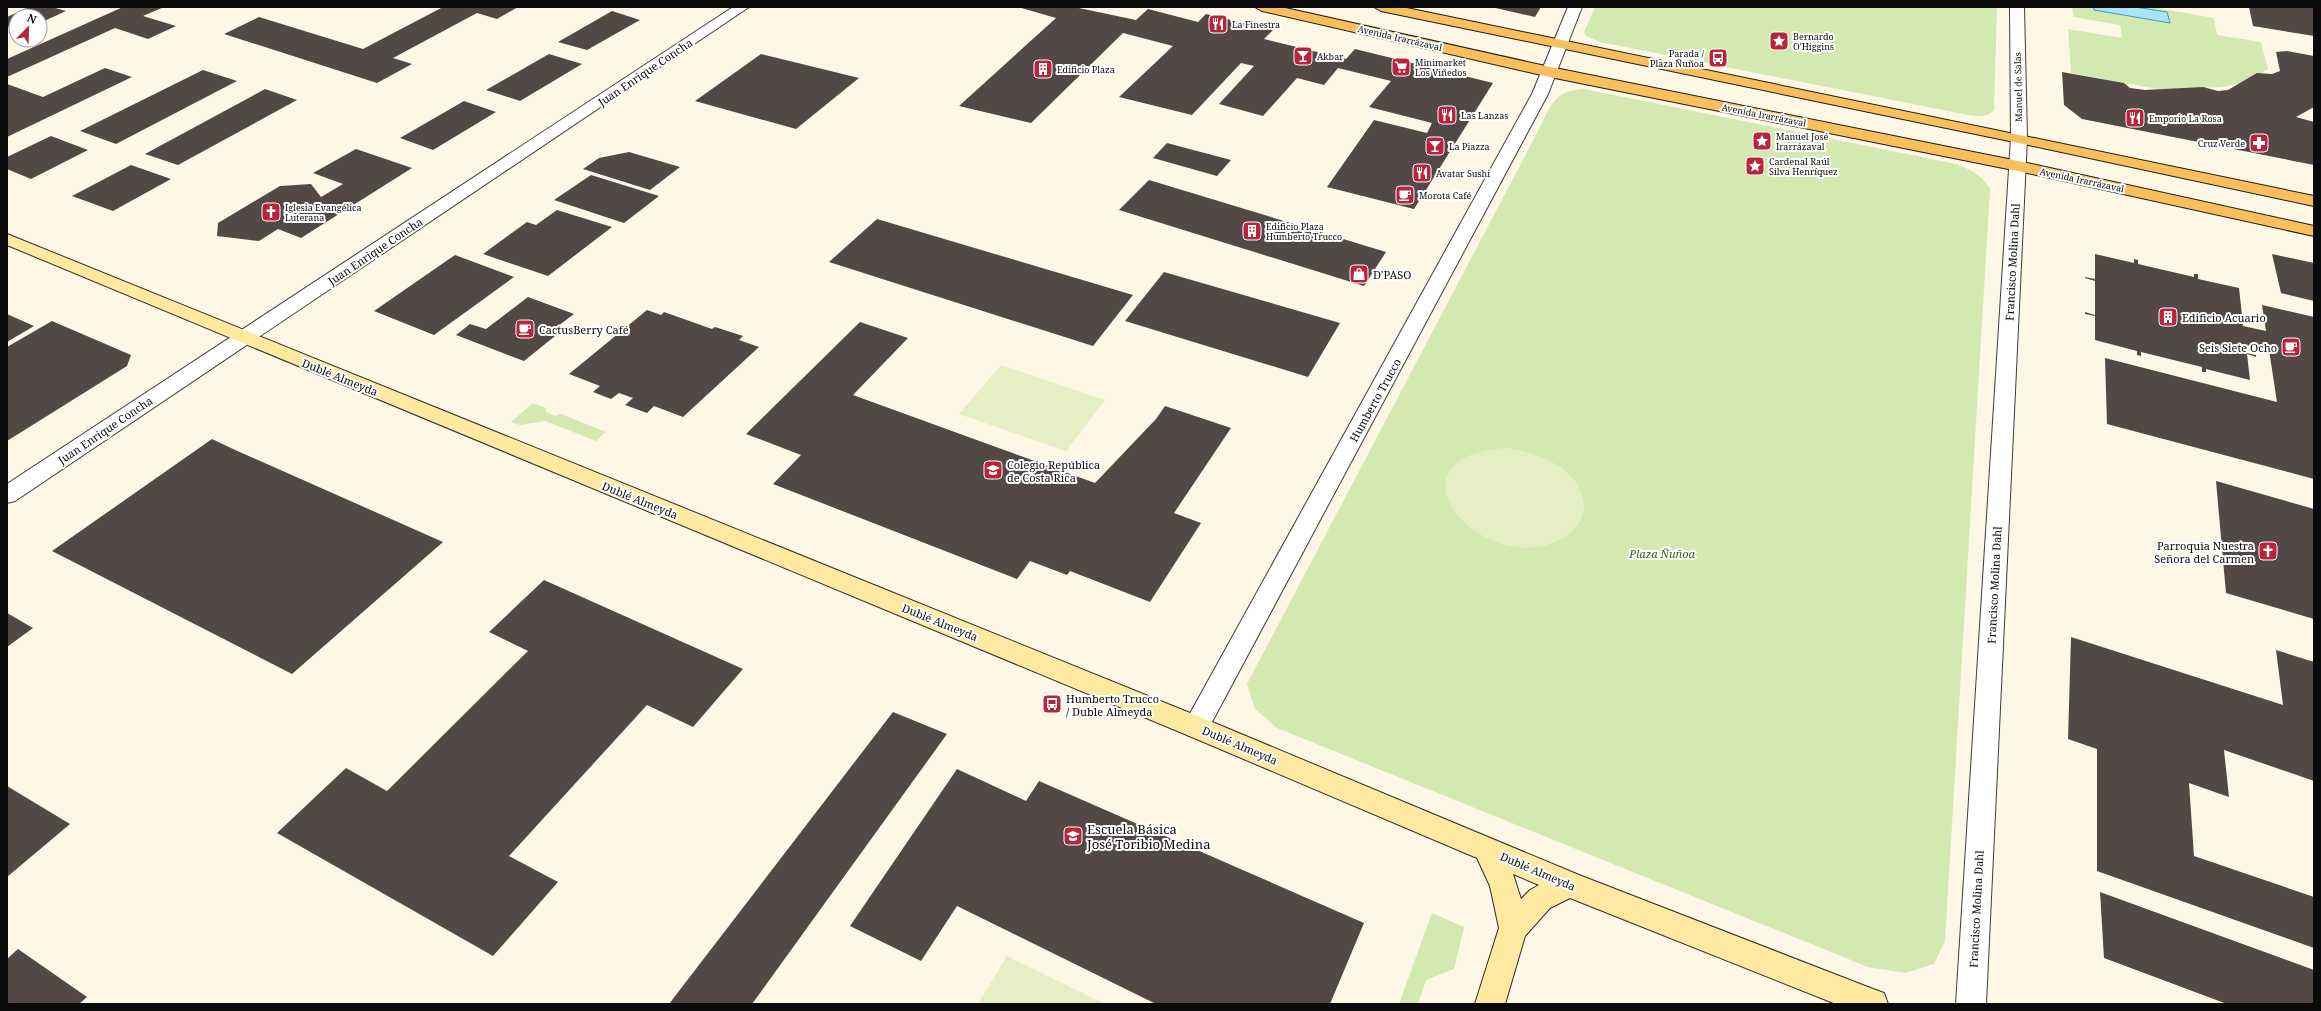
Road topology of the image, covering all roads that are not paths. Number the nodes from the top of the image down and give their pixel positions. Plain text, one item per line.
1 (742, 7) edge
2 (1262, 7) edge
3 (1381, 7) edge
4 (1575, 7) edge
5 (2017, 7) edge
6 (1560, 45) junction
7 (1550, 72) junction
8 (2019, 138) junction
9 (2018, 166) junction
10 (2314, 201) edge
11 (2314, 230) edge
12 (7, 239) edge
13 (244, 338) junction
14 (7, 495) edge
15 (1196, 727) junction
16 (1486, 848) junction
17 (1569, 884) junction
18 (1513, 928) junction
19 (1490, 1004) edge
20 (1873, 1004) edge
21 (1971, 1004) edge

1 - 13 street, Juan Enrique Concha
2 - 7 main road, Avenida Irarrázaval
3 - 6 main road
4 - 6 street, Humberto Trucco
5 - 8 street, Manuel de Salas
6 - 7 street, Humberto Trucco
6 - 8 main road
7 - 9 main road, Avenida Irarrázaval
7 - 15 street, Humberto Trucco
8 - 9 street, Manuel de Salas
8 - 10 main road
9 - 11 main road, Avenida Irarrázaval
9 - 21 street, Francisco Molina Dahl
12 - 13 main road, Dublé Almeyda
13 - 14 street, Juan Enrique Concha
13 - 15 main road, Dublé Almeyda
15 - 16 main road, Dublé Almeyda
16 - 17 main road, Dublé Almeyda
16 - 18 main road
17 - 18 main road
17 - 20 main road, Dublé Almeyda
18 - 19 main road

